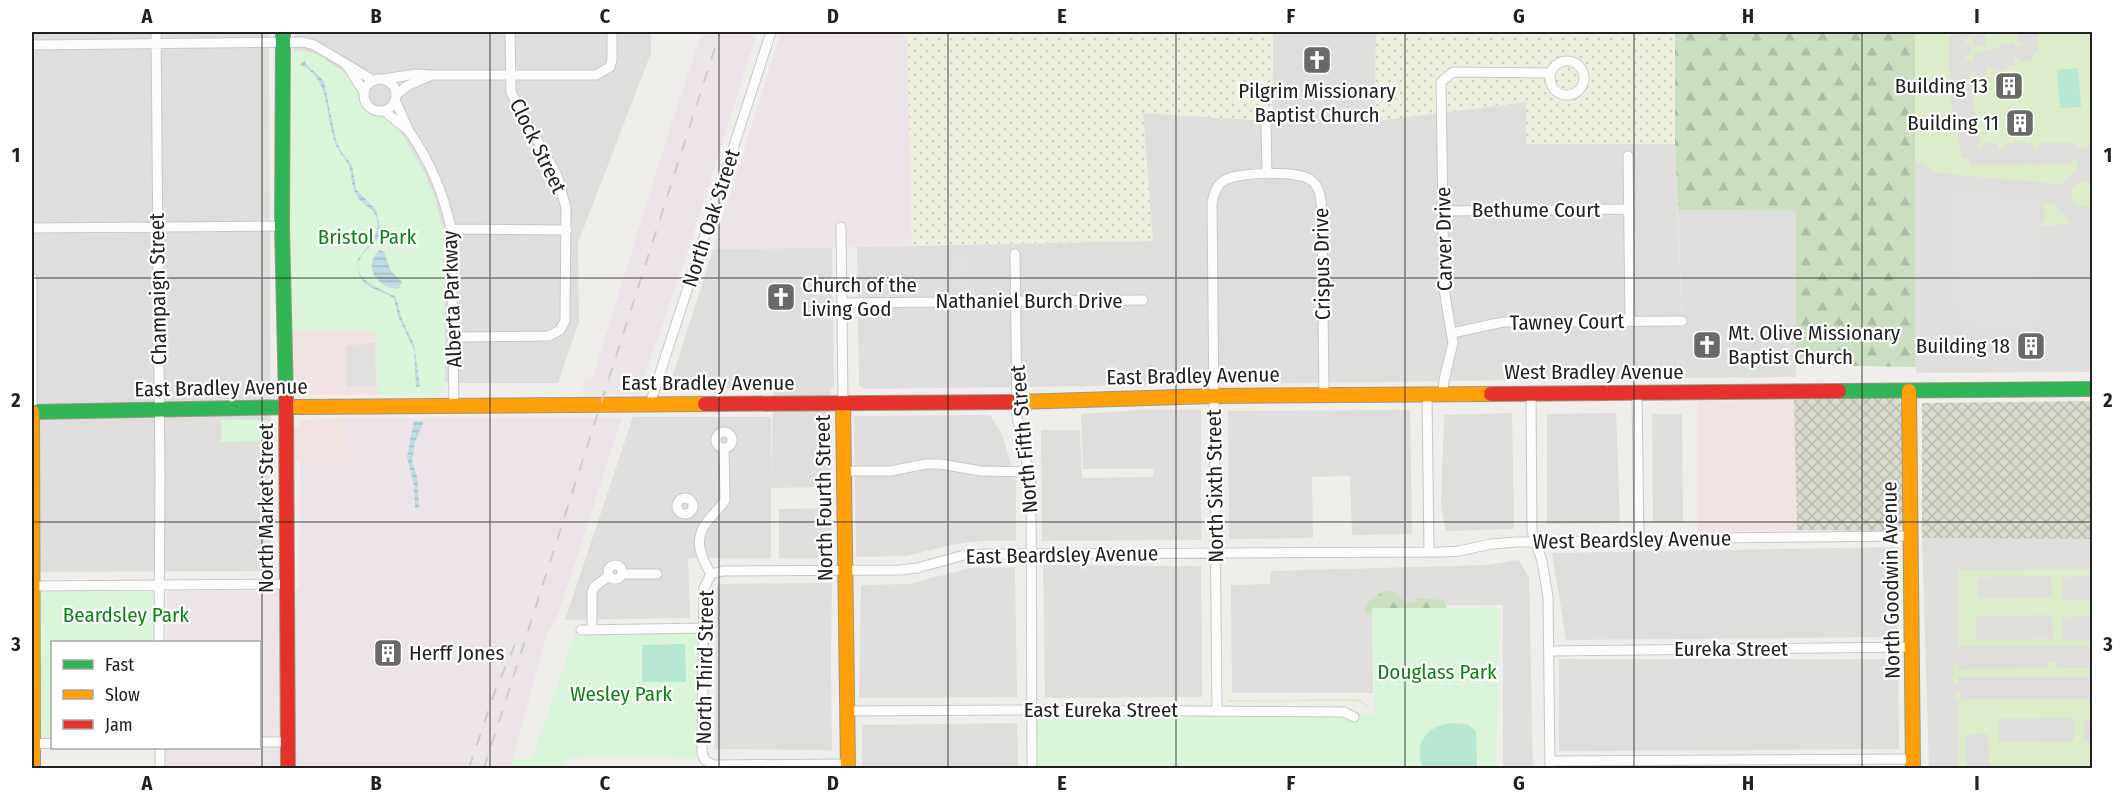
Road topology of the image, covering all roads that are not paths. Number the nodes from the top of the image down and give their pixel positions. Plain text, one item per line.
1 (156, 32) edge
2 (510, 32) edge
3 (612, 32) edge
4 (771, 32) edge
5 (283, 37) edge
6 (156, 44) junction
7 (32, 45) edge
8 (346, 64) junction
9 (1551, 72) dead end
10 (432, 75) junction
11 (510, 75) junction
12 (379, 80) junction
13 (364, 92) junction
14 (396, 98) junction
15 (384, 111) junction
16 (1266, 123) dead end
17 (409, 131) junction
18 (1628, 156) dead end
19 (1267, 174) junction
20 (1629, 209) junction
21 (1443, 211) junction
22 (282, 226) junction
23 (158, 227) junction
24 (841, 227) dead end
25 (32, 228) edge
26 (452, 229) junction
27 (567, 230) junction
28 (1015, 254) dead end
29 (32, 278) edge
30 (1143, 300) dead end
31 (1016, 301) junction
32 (842, 303) junction
33 (1630, 321) junction
34 (1682, 321) dead end
35 (1452, 333) junction
36 (453, 337) junction
37 (2092, 389) edge
38 (1909, 391) junction
39 (1637, 393) junction
40 (1443, 394) junction
41 (1531, 394) junction
42 (1384, 395) joint
43 (1426, 395) junction
44 (1214, 396) junction
45 (1324, 396) junction
46 (1017, 402) junction
47 (650, 404) junction
48 (843, 404) junction
49 (454, 405) junction
50 (286, 407) junction
51 (160, 410) junction
52 (32, 412) edge
53 (724, 448) dead end
54 (844, 471) junction
55 (1028, 472) junction
56 (691, 511) dead end
57 (705, 524) junction
58 (1911, 536) junction
59 (1639, 541) junction
60 (1536, 542) junction
61 (1429, 551) junction
62 (1354, 552) joint
63 (1216, 553) junction
64 (1032, 554) junction
65 (846, 570) junction
66 (736, 571) joint
67 (657, 574) dead end
68 (711, 574) junction
69 (287, 584) junction
70 (160, 585) junction
71 (32, 586) edge
72 (592, 628) junction
73 (704, 628) junction
74 (581, 630) dead end
75 (159, 641) edge
76 (1912, 647) junction
77 (1549, 651) junction
78 (1032, 710) junction
79 (847, 711) junction
80 (1216, 711) junction
81 (1354, 717) dead end
82 (261, 741) edge
83 (288, 742) junction
84 (51, 743) edge
85 (32, 744) edge
86 (160, 749) edge
87 (1913, 764) edge
88 (1550, 765) edge
89 (848, 766) edge
90 (33, 768) edge
91 (160, 768) edge
92 (288, 768) edge
93 (1032, 768) edge

1 - 6 street, Champaign Street
2 - 11 street, Clock Street
3 - 11 street
4 - 47 street, North Oak Street
5 - 6 street
5 - 8 street
5 - 22 main road, North Market Street
6 - 7 street
6 - 23 street, Champaign Street
8 - 12 street
8 - 13 street
9 - 21 street, Carver Drive
10 - 11 street
10 - 12 street
10 - 14 street
11 - 27 street, Clock Street
12 - 13 street
12 - 14 street
13 - 15 street
14 - 15 street
14 - 17 street, Alberta Parkway
15 - 17 street, Alberta Parkway
16 - 19 street
17 - 26 street, Alberta Parkway
18 - 20 street
19 - 44 street, North Sixth Street
19 - 45 street, Crispus Drive
20 - 21 street, Bethume Court
20 - 33 street
21 - 35 street, Carver Drive
22 - 23 street
22 - 50 main road, North Market Street
23 - 25 street
23 - 51 street, Champaign Street
24 - 32 street, North Fourth Street
26 - 27 street
26 - 36 street, Alberta Parkway
27 - 36 street, Clock Street
28 - 31 street, North Fifth Street
29 - 52 street
30 - 31 street, Nathaniel Burch Drive
31 - 32 street, Nathaniel Burch Drive
31 - 46 street, North Fifth Street
32 - 48 street, North Fourth Street
33 - 34 street, Tawney Court
33 - 35 street, Tawney Court
35 - 40 street, Carver Drive
36 - 49 street, Alberta Parkway
37 - 38 main road, West Bradley Avenue
38 - 39 main road, West Bradley Avenue
38 - 58 main road, North Goodwin Avenue
39 - 41 main road, West Bradley Avenue
39 - 59 street
40 - 41 main road, West Bradley Avenue
40 - 43 main road, West Bradley Avenue
41 - 60 street
42 - 43 main road, West Bradley Avenue
42 - 45 main road, East Bradley Avenue
43 - 61 street
44 - 45 main road, East Bradley Avenue
44 - 46 main road, East Bradley Avenue
44 - 63 street, North Sixth Street
46 - 48 main road, East Bradley Avenue
46 - 55 street, North Fifth Street
47 - 48 main road, East Bradley Avenue
47 - 49 main road, East Bradley Avenue
48 - 54 main road, North Fourth Street
49 - 50 main road, East Bradley Avenue
50 - 51 main road, East Bradley Avenue
50 - 69 main road, North Market Street
51 - 52 main road, East Bradley Avenue
51 - 70 street, Champaign Street
52 - 71 main road
53 - 57 street
54 - 55 street
54 - 65 main road, North Fourth Street
55 - 64 street, North Fifth Street
56 - 57 street
57 - 68 street, North Third Street
58 - 59 street, West Beardsley Avenue
58 - 76 main road, North Goodwin Avenue
59 - 60 street, West Beardsley Avenue
60 - 61 street, West Beardsley Avenue
60 - 77 street
61 - 62 street, West Beardsley Avenue
62 - 63 street, East Beardsley Avenue
63 - 64 street, East Beardsley Avenue
63 - 80 street, North Sixth Street
64 - 65 street, East Beardsley Avenue
64 - 78 street, North Fifth Street
65 - 66 street, East Beardsley Avenue
65 - 79 main road, North Fourth Street
66 - 68 street, North Third Street
67 - 72 street
68 - 73 street, North Third Street
69 - 70 street
69 - 83 main road, North Market Street
70 - 71 street
70 - 75 street, Champaign Street
71 - 85 main road
72 - 73 street
72 - 74 street
73 - 89 street, North Third Street
76 - 77 street, Eureka Street
76 - 87 main road, North Goodwin Avenue
77 - 88 street
78 - 79 street, East Eureka Street
78 - 80 street, East Eureka Street
78 - 93 street, North Fifth Street
79 - 89 main road, North Fourth Street
80 - 81 street, East Eureka Street
82 - 83 street
83 - 92 main road, North Market Street
84 - 85 street
85 - 90 main road
86 - 91 street
87 - 88 street

